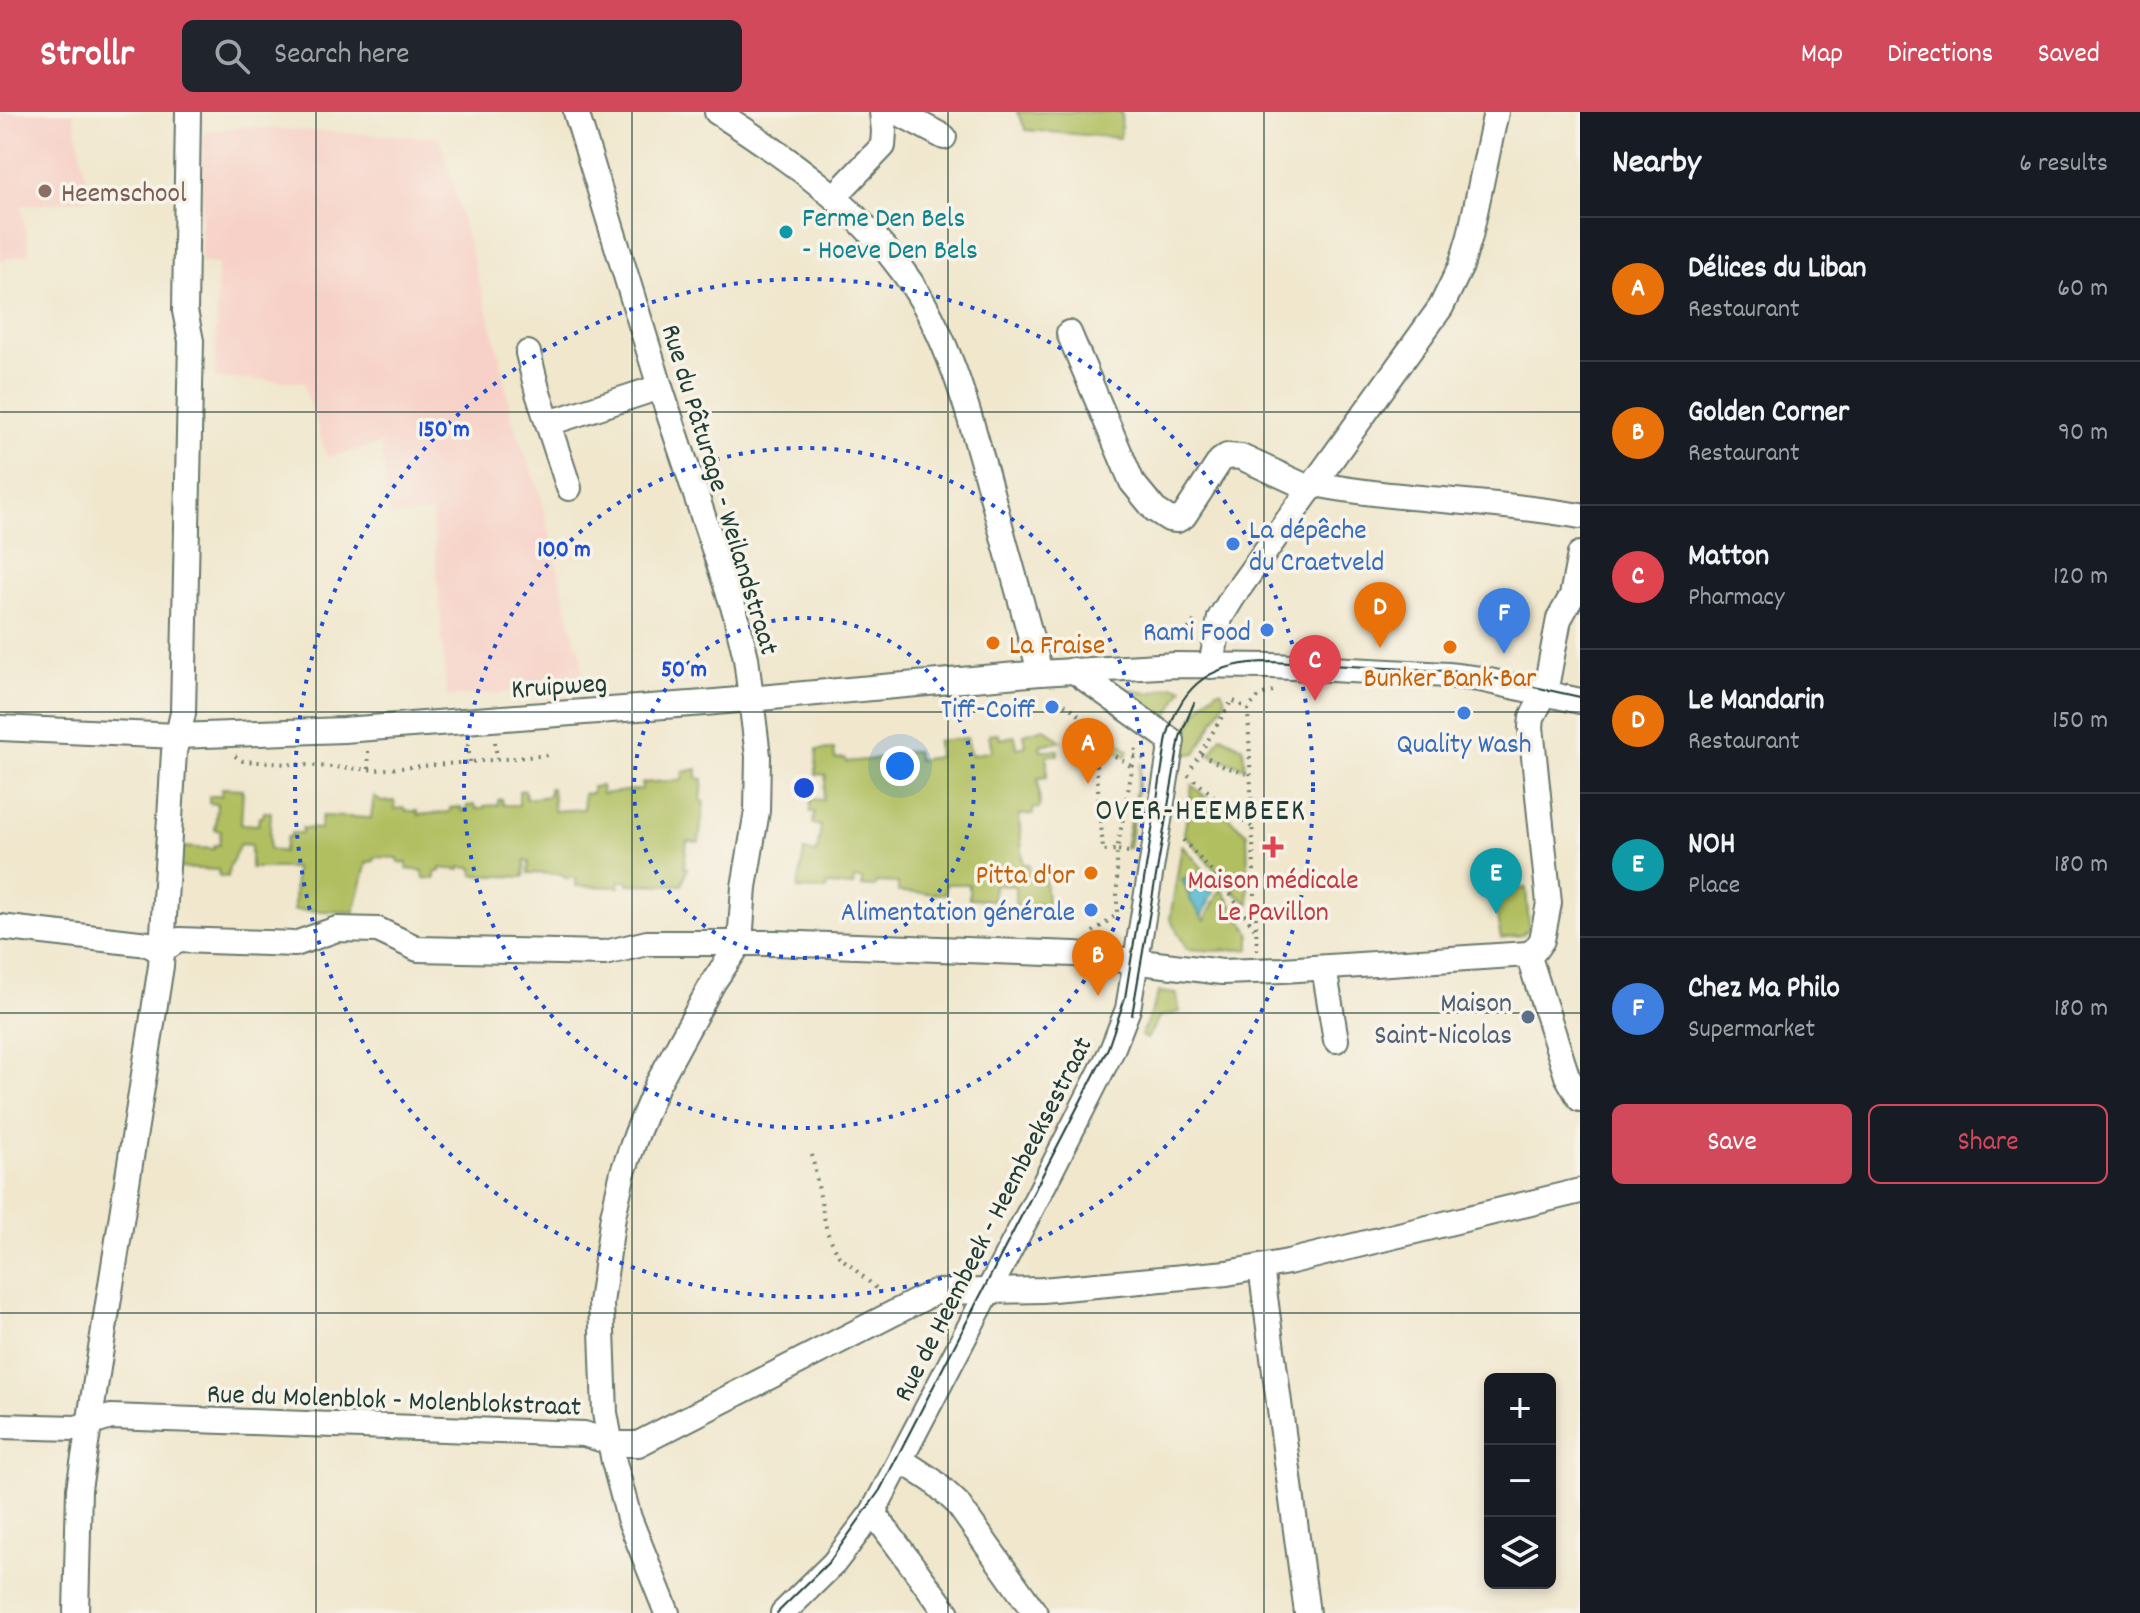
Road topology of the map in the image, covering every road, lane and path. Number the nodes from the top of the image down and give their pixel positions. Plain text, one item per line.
1 (188, 112) edge
2 (717, 112) edge
3 (882, 112) edge
4 (897, 112) edge
5 (1496, 112) edge
6 (579, 113) edge
7 (944, 137) dead end
8 (835, 196) junction
9 (1069, 333) dead end
10 (528, 353) dead end
11 (660, 387) junction
12 (549, 423) junction
13 (1313, 486) junction
14 (569, 488) dead end
15 (1580, 516) edge
16 (1580, 554) edge
17 (1196, 618) dead end
18 (1166, 641) dead end
19 (1211, 666) junction
20 (1073, 670) junction
21 (1038, 683) junction
22 (1273, 691) dead end
23 (1545, 693) junction
24 (751, 699) junction
25 (1580, 701) edge
26 (1248, 709) junction
27 (1142, 717) junction
28 (0, 728) edge
29 (177, 736) junction
30 (494, 736) dead end
31 (468, 738) dead end
32 (1095, 743) junction
33 (367, 746) dead end
34 (235, 755) dead end
35 (550, 755) dead end
36 (497, 759) junction
37 (470, 762) junction
38 (1132, 767) junction
39 (369, 769) junction
40 (1186, 774) dead end
41 (1250, 775) junction
42 (1252, 827) junction
43 (1183, 840) dead end
44 (1117, 850) junction
45 (1128, 852) dead end
46 (0, 927) edge
47 (1256, 930) junction
48 (1088, 932) dead end
49 (740, 943) junction
50 (160, 951) junction
51 (1269, 952) dead end
52 (1528, 954) junction
53 (1137, 962) junction
54 (1324, 968) junction
55 (1336, 1040) dead end
56 (1580, 1099) edge
57 (812, 1155) dead end
58 (1580, 1191) edge
59 (1261, 1267) junction
60 (988, 1291) junction
61 (886, 1296) dead end
62 (89, 1424) junction
63 (0, 1426) edge
64 (610, 1442) junction
65 (901, 1460) junction
66 (873, 1512) junction
67 (76, 1613) edge
68 (667, 1613) edge
69 (783, 1613) edge
70 (947, 1613) edge
71 (1035, 1613) edge
72 (1307, 1613) edge

1 - 29 street
2 - 8 street
3 - 8 street
4 - 7 street
5 - 13 street
6 - 11 street, Rue du Pâturage - Weilandstraat
8 - 21 street
9 - 13 street
10 - 12 street
11 - 12 street
11 - 24 street, Rue du Pâturage - Weilandstraat
12 - 14 street
13 - 15 street
13 - 19 street
16 - 23 street
17 - 18 path
19 - 20 street, Kruipweg
19 - 23 street, Kruipweg
20 - 21 street, Kruipweg
20 - 27 street, Rue de Heembeek - Heembeeksestraat
21 - 24 street, Kruipweg
21 - 32 path
22 - 26 path
23 - 25 street, Kruipweg
23 - 52 street
24 - 29 street, Kruipweg
24 - 49 street, Rue du Pâturage - Weilandstraat
26 - 41 path
26 - 41 path
27 - 38 path
27 - 53 street, Rue de Heembeek - Heembeeksestraat
28 - 29 street, Kruipweg
29 - 50 street
30 - 36 path
31 - 37 path
32 - 38 path
32 - 44 path
33 - 39 path
34 - 39 path
35 - 36 path
36 - 37 path
37 - 39 path
38 - 44 path
40 - 42 path
41 - 42 path
42 - 47 path
43 - 47 path
44 - 45 path
44 - 48 path
46 - 50 street
47 - 51 path
49 - 50 street
49 - 53 street
49 - 64 street
50 - 62 street
52 - 54 street
52 - 56 street
53 - 54 street
53 - 60 street, Rue de Heembeek - Heembeeksestraat
54 - 55 street
57 - 61 path
58 - 59 street, Rue du Molenblok - Molenblokstraat
59 - 60 street, Rue du Molenblok - Molenblokstraat
59 - 72 street
60 - 64 street, Rue du Molenblok - Molenblokstraat
60 - 65 street, Rue de Heembeek - Heembeeksestraat
62 - 63 street, Rue du Molenblok - Molenblokstraat
62 - 64 street, Rue du Molenblok - Molenblokstraat
62 - 67 street
64 - 68 street
65 - 66 street, Rue de Heembeek - Heembeeksestraat
65 - 71 street
66 - 69 street, Rue de Heembeek - Heembeeksestraat
66 - 70 street

